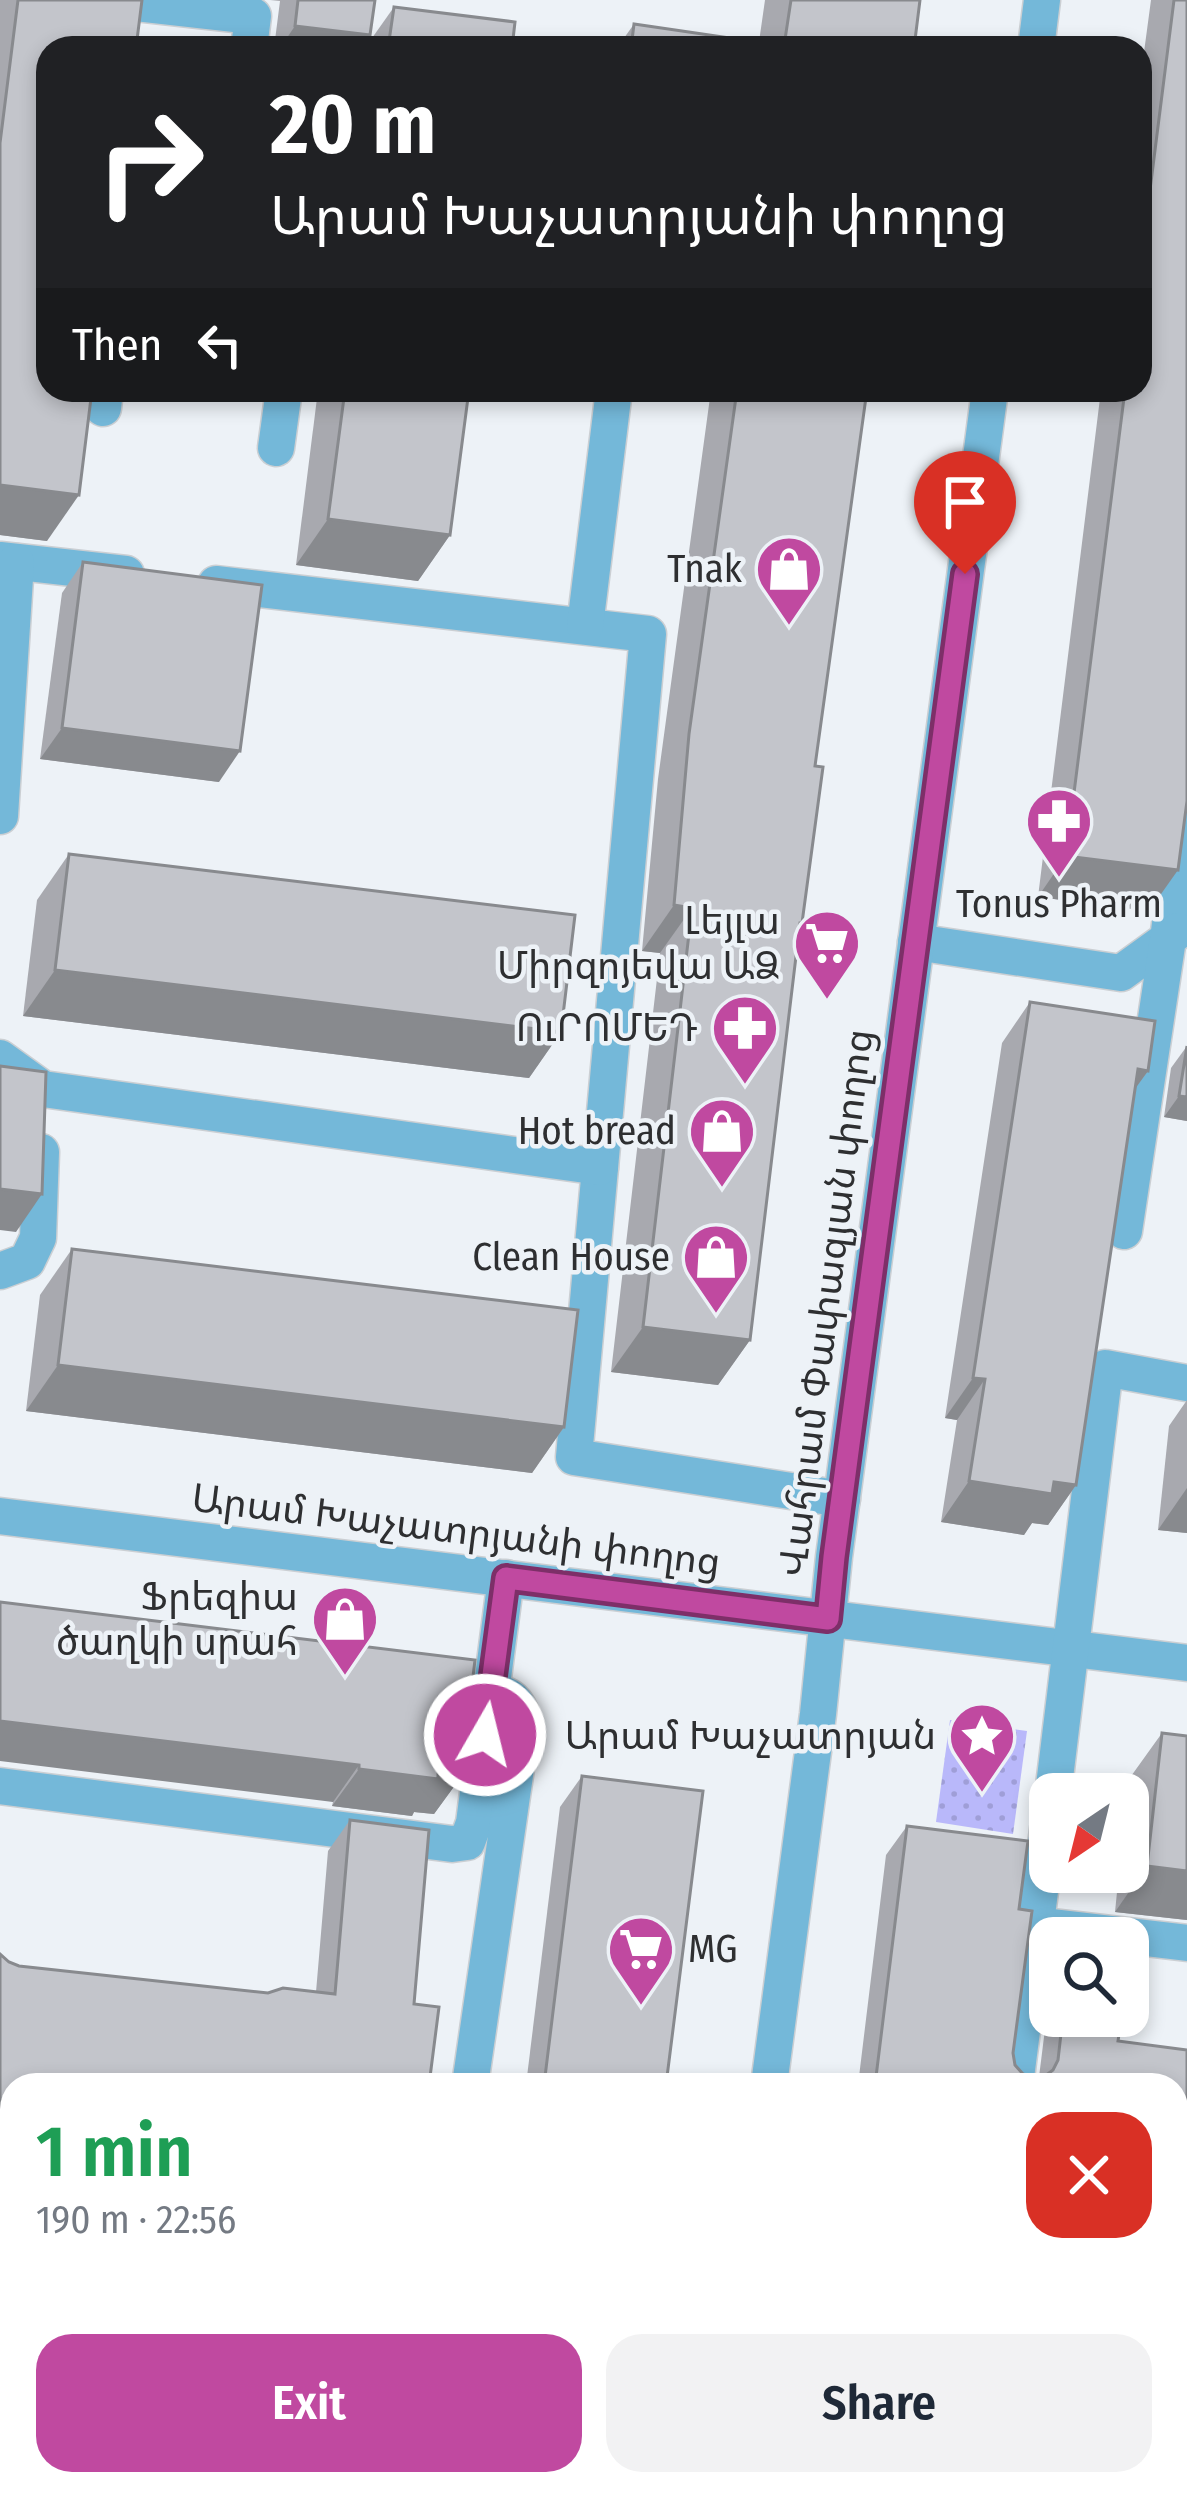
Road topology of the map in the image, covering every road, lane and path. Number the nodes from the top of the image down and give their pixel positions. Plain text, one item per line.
1 (1042, 0) edge
2 (128, 10) edge
3 (250, 36) edge
4 (1038, 36) edge
5 (282, 402) edge
6 (613, 402) edge
7 (988, 402) edge
8 (276, 448) dead end
9 (8, 561) edge
10 (585, 626) junction
11 (1187, 800) edge
12 (0, 816) edge
13 (1177, 931) edge
14 (916, 942) junction
15 (0, 1058) edge
16 (43, 1089) junction
17 (600, 1167) junction
18 (1124, 1231) edge
19 (0, 1271) edge
20 (1187, 1383) edge
21 (842, 1499) junction
22 (0, 1516) edge
23 (506, 1578) junction
24 (828, 1619) junction
25 (1072, 1649) junction
26 (1187, 1663) edge
27 (491, 1691) junction
28 (1055, 1773) edge
29 (0, 1786) edge
30 (1149, 1938) edge
31 (1187, 1943) edge
32 (1029, 1978) edge
33 (472, 2073) edge
34 (772, 2073) edge
35 (1017, 2073) edge

1 - 4 street
2 - 3 street
5 - 8 street
6 - 10 street
7 - 14 street, Վահրամ Փափազյան փողոց
9 - 10 street
9 - 12 street
10 - 17 street
11 - 13 street
13 - 14 street
13 - 18 street
14 - 21 street, Վահրամ Փափազյան փողոց
15 - 16 street
16 - 17 street
16 - 19 street
17 - 21 street
20 - 25 street
21 - 24 street, Վահրամ Փափազյան փողոց
22 - 23 street, Արամ Խաչատրյանի փողոց
23 - 24 street, Արամ Խաչատրյանի փողոց
23 - 27 street
24 - 25 street, Արամ Խաչատրյանի փողոց
24 - 34 street, Վահրամ Փափազյան փողոց
25 - 26 street, Արամ Խաչատրյանի փողոց
25 - 28 street
27 - 29 street
27 - 33 street
30 - 31 street
32 - 35 street

